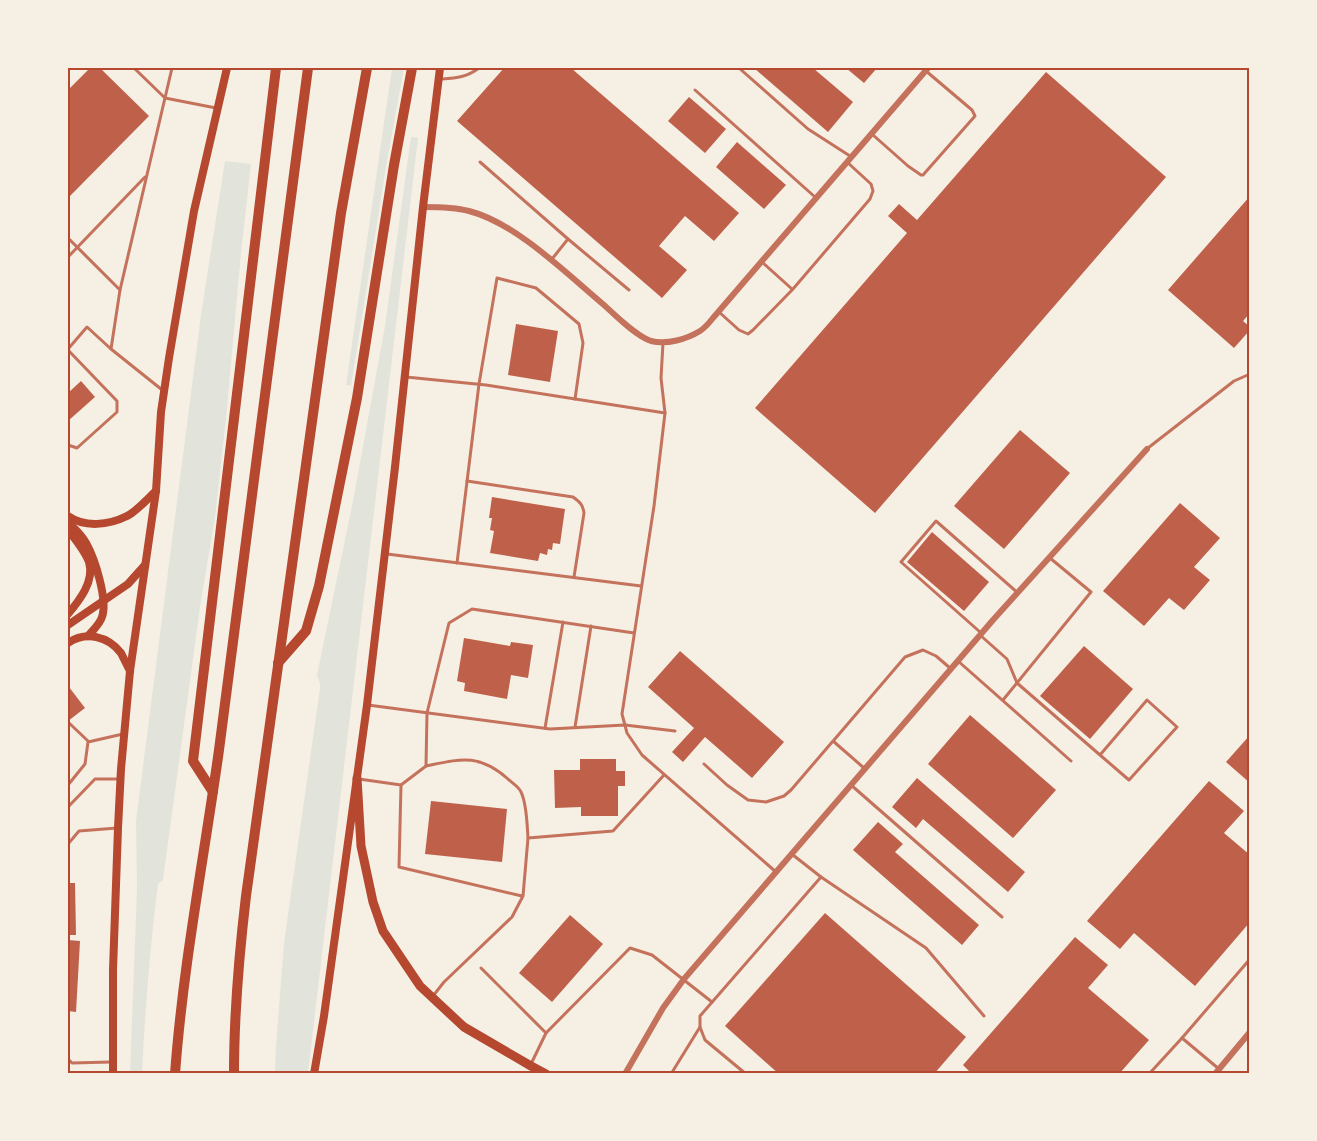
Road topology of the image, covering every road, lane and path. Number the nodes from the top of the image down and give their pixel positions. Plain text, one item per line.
1 (134, 68) edge
2 (172, 68) edge
3 (227, 68) edge
4 (276, 68) edge
5 (308, 68) edge
6 (367, 68) edge
7 (412, 68) edge
8 (440, 68) edge
9 (479, 68) edge
10 (739, 68) edge
11 (927, 69) edge
12 (439, 79) junction
13 (694, 90) dead end
14 (165, 98) junction
15 (217, 109) junction
16 (872, 134) junction
17 (849, 160) junction
18 (480, 162) dead end
19 (147, 176) junction
20 (816, 198) junction
21 (423, 207) junction
22 (68, 238) edge
23 (568, 239) junction
24 (78, 248) junction
25 (68, 257) edge
26 (551, 260) junction
27 (762, 262) junction
28 (793, 289) junction
29 (120, 290) junction
30 (629, 290) dead end
31 (719, 312) junction
32 (663, 342) junction
33 (111, 349) junction
34 (68, 350) edge
35 (1250, 374) edge
36 (405, 377) junction
37 (479, 384) junction
38 (165, 392) junction
39 (575, 399) junction
40 (665, 413) junction
41 (68, 445) edge
42 (1147, 449) joint
43 (467, 481) junction
44 (156, 491) junction
45 (68, 516) edge
46 (68, 522) edge
47 (68, 530) edge
48 (385, 553) junction
49 (1050, 558) junction
50 (457, 563) junction
51 (146, 564) junction
52 (574, 578) junction
53 (641, 586) junction
54 (1018, 593) junction
55 (103, 602) junction
56 (68, 614) edge
57 (562, 622) junction
58 (68, 625) edge
59 (591, 626) junction
60 (634, 633) junction
61 (981, 634) junction
62 (88, 636) junction
63 (68, 643) edge
64 (958, 661) junction
65 (278, 664) junction
66 (951, 669) junction
67 (130, 671) junction
68 (1017, 683) junction
69 (1003, 700) junction
70 (367, 705) junction
71 (427, 712) junction
72 (68, 722) edge
73 (625, 725) junction
74 (545, 728) junction
75 (575, 728) junction
76 (675, 731) dead end
77 (124, 733) junction
78 (88, 741) junction
79 (833, 741) junction
80 (1100, 756) junction
81 (1071, 761) dead end
82 (704, 764) dead end
83 (426, 766) junction
84 (865, 769) junction
85 (664, 774) junction
86 (357, 778) junction
87 (120, 780) junction
88 (68, 785) edge
89 (401, 785) junction
90 (851, 785) junction
91 (213, 792) junction
92 (68, 807) edge
93 (118, 828) junction
94 (528, 838) junction
95 (68, 844) edge
96 (792, 854) junction
97 (776, 872) junction
98 (821, 877) junction
99 (523, 896) junction
100 (1002, 917) dead end
101 (1250, 959) edge
102 (482, 968) dead end
103 (684, 979) junction
104 (432, 997) junction
105 (712, 1002) junction
106 (984, 1016) dead end
107 (700, 1027) junction
108 (1250, 1032) edge
109 (546, 1033) junction
110 (1182, 1038) junction
111 (68, 1059) edge
112 (113, 1062) junction
113 (531, 1066) junction
114 (1217, 1071) edge
115 (113, 1074) edge
116 (175, 1074) edge
117 (234, 1074) edge
118 (314, 1074) edge
119 (546, 1074) edge
120 (625, 1074) edge
121 (671, 1074) edge
122 (746, 1074) edge
123 (1149, 1074) edge

1 - 14 lane
2 - 14 lane
3 - 15 main road
4 - 91 highway
5 - 91 highway
6 - 65 highway
7 - 65 highway
8 - 12 main road
9 - 12 lane
10 - 17 lane
11 - 16 street
11 - 16 lane
12 - 21 main road
13 - 20 lane
14 - 15 lane
14 - 19 lane
15 - 38 main road
16 - 17 street
17 - 20 street
17 - 28 lane
18 - 23 lane
19 - 24 lane
19 - 29 lane
20 - 27 street
21 - 26 street
21 - 36 main road
22 - 24 lane
23 - 26 lane
23 - 30 lane
24 - 25 lane
24 - 29 lane
26 - 32 street
27 - 28 lane
27 - 31 street
28 - 31 lane
29 - 33 lane
31 - 32 street
32 - 40 lane
33 - 34 lane
33 - 38 lane
34 - 41 lane
35 - 42 lane
36 - 37 lane
36 - 48 main road
37 - 39 lane
37 - 39 lane
37 - 43 lane
38 - 44 main road
39 - 40 lane
40 - 53 lane
42 - 49 street
43 - 50 lane
43 - 52 lane
44 - 45 main road
44 - 51 main road
46 - 55 main road
47 - 56 main road
48 - 50 lane
48 - 70 main road
49 - 54 street
49 - 68 lane
50 - 52 lane
51 - 55 main road
51 - 67 main road
52 - 53 lane
53 - 60 lane
54 - 61 street
54 - 61 lane
55 - 58 main road
55 - 62 main road
57 - 59 lane
57 - 71 lane
57 - 74 lane
59 - 60 lane
59 - 75 lane
60 - 73 lane
61 - 64 street
61 - 68 lane
62 - 63 main road
62 - 67 main road
64 - 66 street
64 - 69 lane
65 - 117 highway
66 - 79 lane
66 - 84 street
67 - 77 main road
68 - 69 lane
68 - 80 lane
69 - 81 lane
70 - 71 lane
70 - 86 main road
71 - 74 lane
71 - 83 lane
72 - 78 lane
73 - 75 lane
73 - 76 lane
73 - 85 lane
74 - 75 lane
77 - 78 lane
77 - 87 main road
78 - 88 lane
79 - 82 lane
79 - 84 lane
80 - 80 lane
83 - 89 lane
83 - 94 lane
84 - 90 street
85 - 94 lane
85 - 97 lane
86 - 89 lane
86 - 104 main road
86 - 118 main road
87 - 92 lane
87 - 93 main road
89 - 99 lane
90 - 96 street
90 - 100 lane
91 - 116 highway
93 - 95 lane
93 - 112 main road
94 - 99 lane
96 - 97 street
96 - 98 lane
97 - 103 street
98 - 105 lane
98 - 106 lane
99 - 104 lane
101 - 110 lane
102 - 109 lane
103 - 105 lane
103 - 109 lane
103 - 120 street
104 - 113 main road
105 - 107 lane
107 - 121 lane
107 - 122 lane
108 - 114 street
109 - 113 lane
110 - 114 lane
110 - 123 lane
111 - 112 lane
112 - 115 main road
113 - 119 main road

